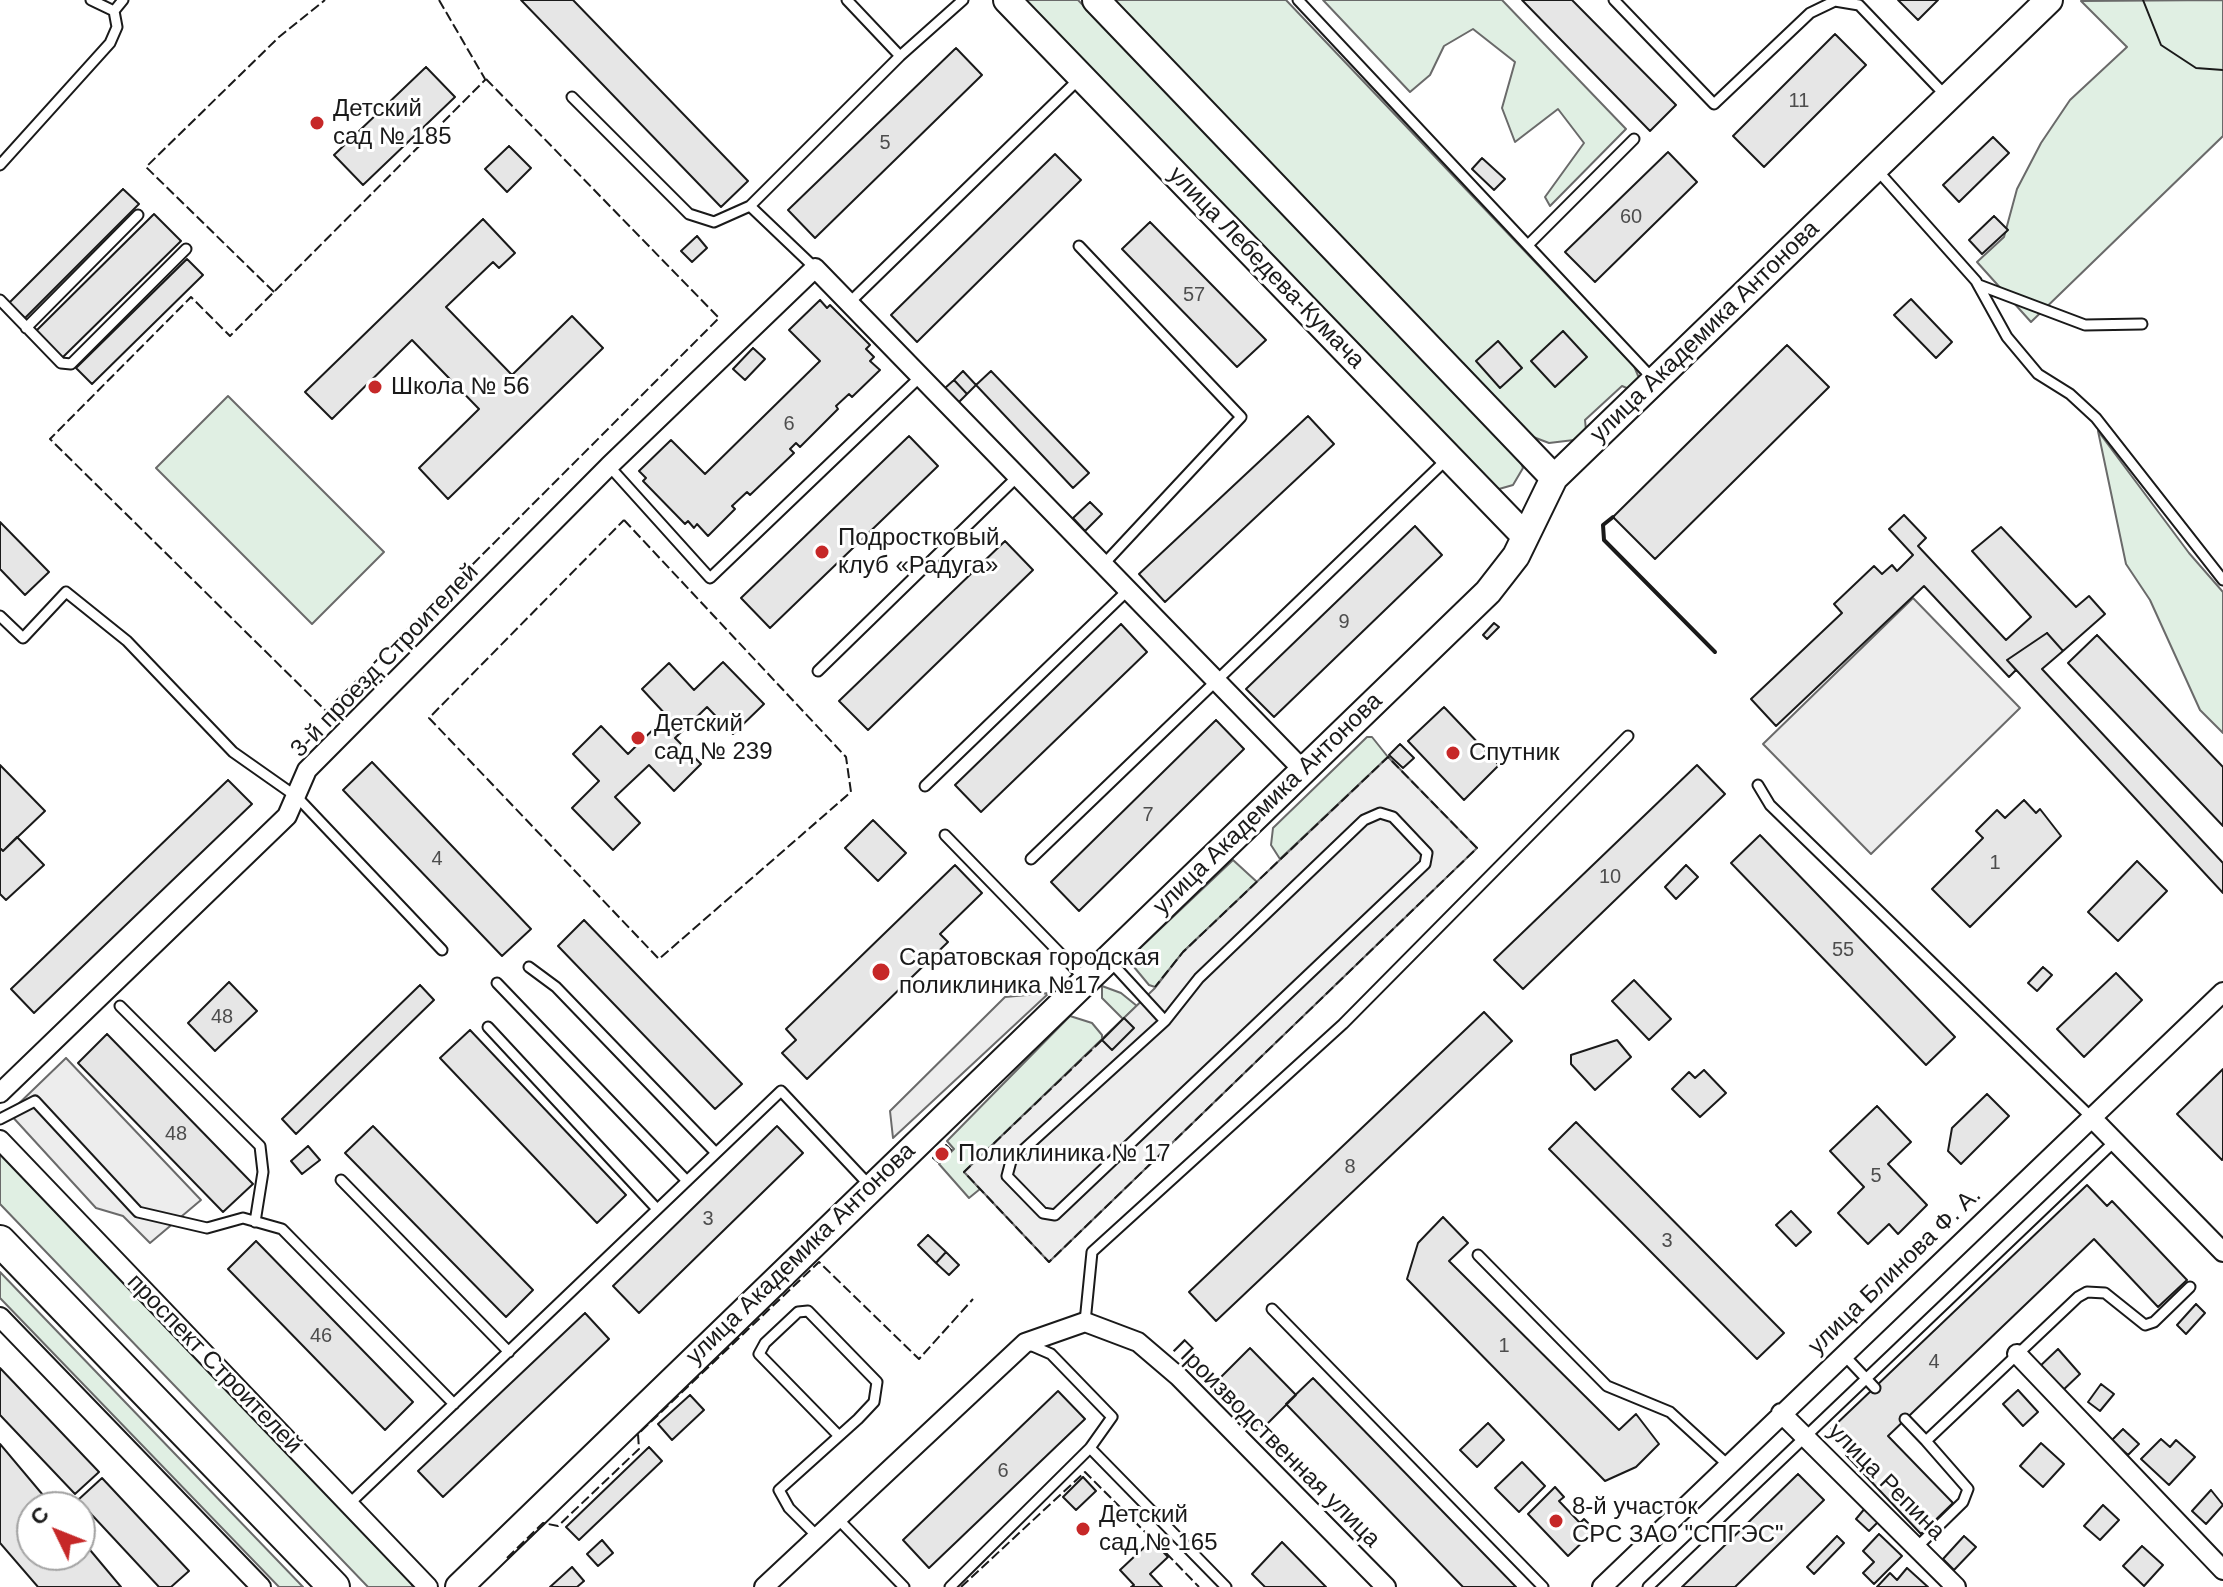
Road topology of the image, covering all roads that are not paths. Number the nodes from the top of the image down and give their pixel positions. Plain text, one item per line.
1 (91, 0) edge
2 (123, 0) edge
3 (847, 0) edge
4 (963, 0) edge
5 (1007, 0) edge
6 (1096, 0) edge
7 (1298, 0) edge
8 (1614, 0) edge
9 (1810, 0) edge
10 (2049, 0) edge
11 (1861, 3) edge
12 (1818, 8) junction
13 (114, 11) junction
14 (900, 56) junction
15 (1081, 77) junction
16 (572, 97) dead end
17 (1947, 98) junction
18 (1634, 139) dead end
19 (0, 165) edge
20 (1876, 169) junction
21 (750, 206) junction
22 (138, 215) dead end
23 (1529, 244) junction
24 (1079, 246) dead end
25 (186, 249) dead end
26 (815, 268) junction
27 (1979, 285) junction
28 (0, 300) edge
29 (848, 304) junction
30 (2142, 324) dead end
31 (26, 328) junction
32 (919, 378) junction
33 (1656, 381) junction
34 (1449, 457) junction
35 (609, 466) junction
36 (1016, 478) junction
37 (1554, 478) junction
38 (1525, 536) junction
39 (1102, 566) junction
40 (2223, 580) edge
41 (1127, 591) junction
42 (0, 616) edge
43 (818, 671) dead end
44 (1217, 680) junction
45 (1628, 736) dead end
46 (1303, 770) junction
47 (1758, 785) dead end
48 (925, 786) dead end
49 (297, 797) junction
50 (945, 835) dead end
51 (1031, 859) dead end
52 (442, 950) dead end
53 (1108, 959) junction
54 (529, 967) dead end
55 (1086, 980) junction
56 (497, 983) dead end
57 (2223, 992) edge
58 (120, 1006) dead end
59 (1165, 1021) junction
60 (488, 1027) dead end
61 (0, 1093) edge
62 (2091, 1117) junction
63 (0, 1119) edge
64 (0, 1140) edge
65 (2114, 1142) junction
66 (716, 1153) junction
67 (341, 1180) dead end
68 (687, 1181) junction
69 (871, 1187) junction
70 (657, 1209) junction
71 (255, 1222) junction
72 (0, 1241) edge
73 (2223, 1252) edge
74 (1478, 1255) dead end
75 (2190, 1287) dead end
76 (1272, 1309) dead end
77 (0, 1317) edge
78 (1085, 1322) junction
79 (1025, 1343) junction
80 (509, 1352) junction
81 (1843, 1354) junction
82 (2017, 1354) junction
83 (1866, 1378) junction
84 (1875, 1388) dead end
85 (454, 1404) junction
86 (1781, 1413) junction
87 (1905, 1419) dead end
88 (839, 1436) junction
89 (1805, 1437) junction
90 (1926, 1441) junction
91 (1090, 1448) junction
92 (1728, 1465) junction
93 (349, 1504) junction
94 (836, 1517) junction
95 (817, 1536) junction
96 (1917, 1547) junction
97 (2223, 1570) edge
98 (261, 1587) edge
99 (334, 1587) edge
100 (428, 1587) edge
101 (459, 1587) edge
102 (764, 1587) edge
103 (904, 1587) edge
104 (950, 1587) edge
105 (1226, 1587) edge
106 (1386, 1587) edge
107 (1543, 1587) edge
108 (1602, 1587) edge
109 (1648, 1587) edge
110 (1956, 1587) edge

1 - 13 lane
2 - 13 lane
3 - 14 lane
4 - 14 lane
5 - 15 main road, улица Лебедева-Кумача
6 - 37 main road
7 - 23 lane
8 - 12 lane
9 - 12 lane
10 - 17 main road, улица Академика Антонова
11 - 12 lane
11 - 17 lane
13 - 19 lane
14 - 21 lane
15 - 29 lane
15 - 34 main road, улица Лебедева-Кумача
16 - 21 lane
17 - 20 main road, улица Академика Антонова
18 - 23 lane
20 - 27 lane
20 - 33 main road, улица Академика Антонова
21 - 26 lane
22 - 31 lane
23 - 33 lane
24 - 39 lane
25 - 31 lane
26 - 29 street
26 - 35 street, 3-й проезд Строителей
27 - 30 lane
27 - 40 lane
28 - 31 lane
29 - 32 street
32 - 35 lane
32 - 36 street
33 - 37 main road, улица Академика Антонова
34 - 38 main road, улица Лебедева-Кумача
34 - 44 lane
35 - 49 street, 3-й проезд Строителей
36 - 39 street
36 - 43 lane
37 - 38 main road, улица Академика Антонова
38 - 46 main road, улица Академика Антонова
39 - 41 street
41 - 44 street
41 - 48 lane
42 - 49 lane
44 - 46 street
44 - 51 lane
45 - 78 lane
46 - 53 main road, улица Академика Антонова
47 - 62 lane
49 - 52 lane
49 - 61 street, 3-й проезд Строителей
50 - 55 lane
53 - 55 main road, улица Академика Антонова
53 - 59 lane
54 - 66 lane
55 - 69 main road, улица Академика Антонова
56 - 68 lane
57 - 62 street, улица Блинова Ф. А.
58 - 71 lane
59 - 59 lane
60 - 70 lane
62 - 65 street
62 - 81 street, улица Блинова Ф. А.
63 - 71 lane
64 - 93 street, проспект Строителей
65 - 73 street
65 - 83 lane
66 - 68 lane
66 - 69 lane
67 - 80 lane
68 - 70 lane
69 - 101 main road, улица Академика Антонова
70 - 80 lane
71 - 85 lane
72 - 99 main road
74 - 92 lane
75 - 82 lane
76 - 107 lane
77 - 98 street
78 - 79 street
78 - 106 street, Производственная улица
79 - 91 lane
79 - 94 street
80 - 85 lane
81 - 83 lane
81 - 86 street, улица Блинова Ф. А.
82 - 90 lane
82 - 97 street
83 - 84 lane
83 - 89 lane
85 - 93 lane
86 - 89 street, улица Репина
86 - 92 street, улица Блинова Ф. А.
87 - 90 lane
88 - 88 lane
88 - 95 lane
89 - 96 street, улица Репина
89 - 109 lane
90 - 96 lane
91 - 104 lane
91 - 105 lane
92 - 108 street, улица Блинова Ф. А.
93 - 100 street, проспект Строителей
94 - 95 street
94 - 103 lane
95 - 102 street
96 - 110 street, улица Репина

